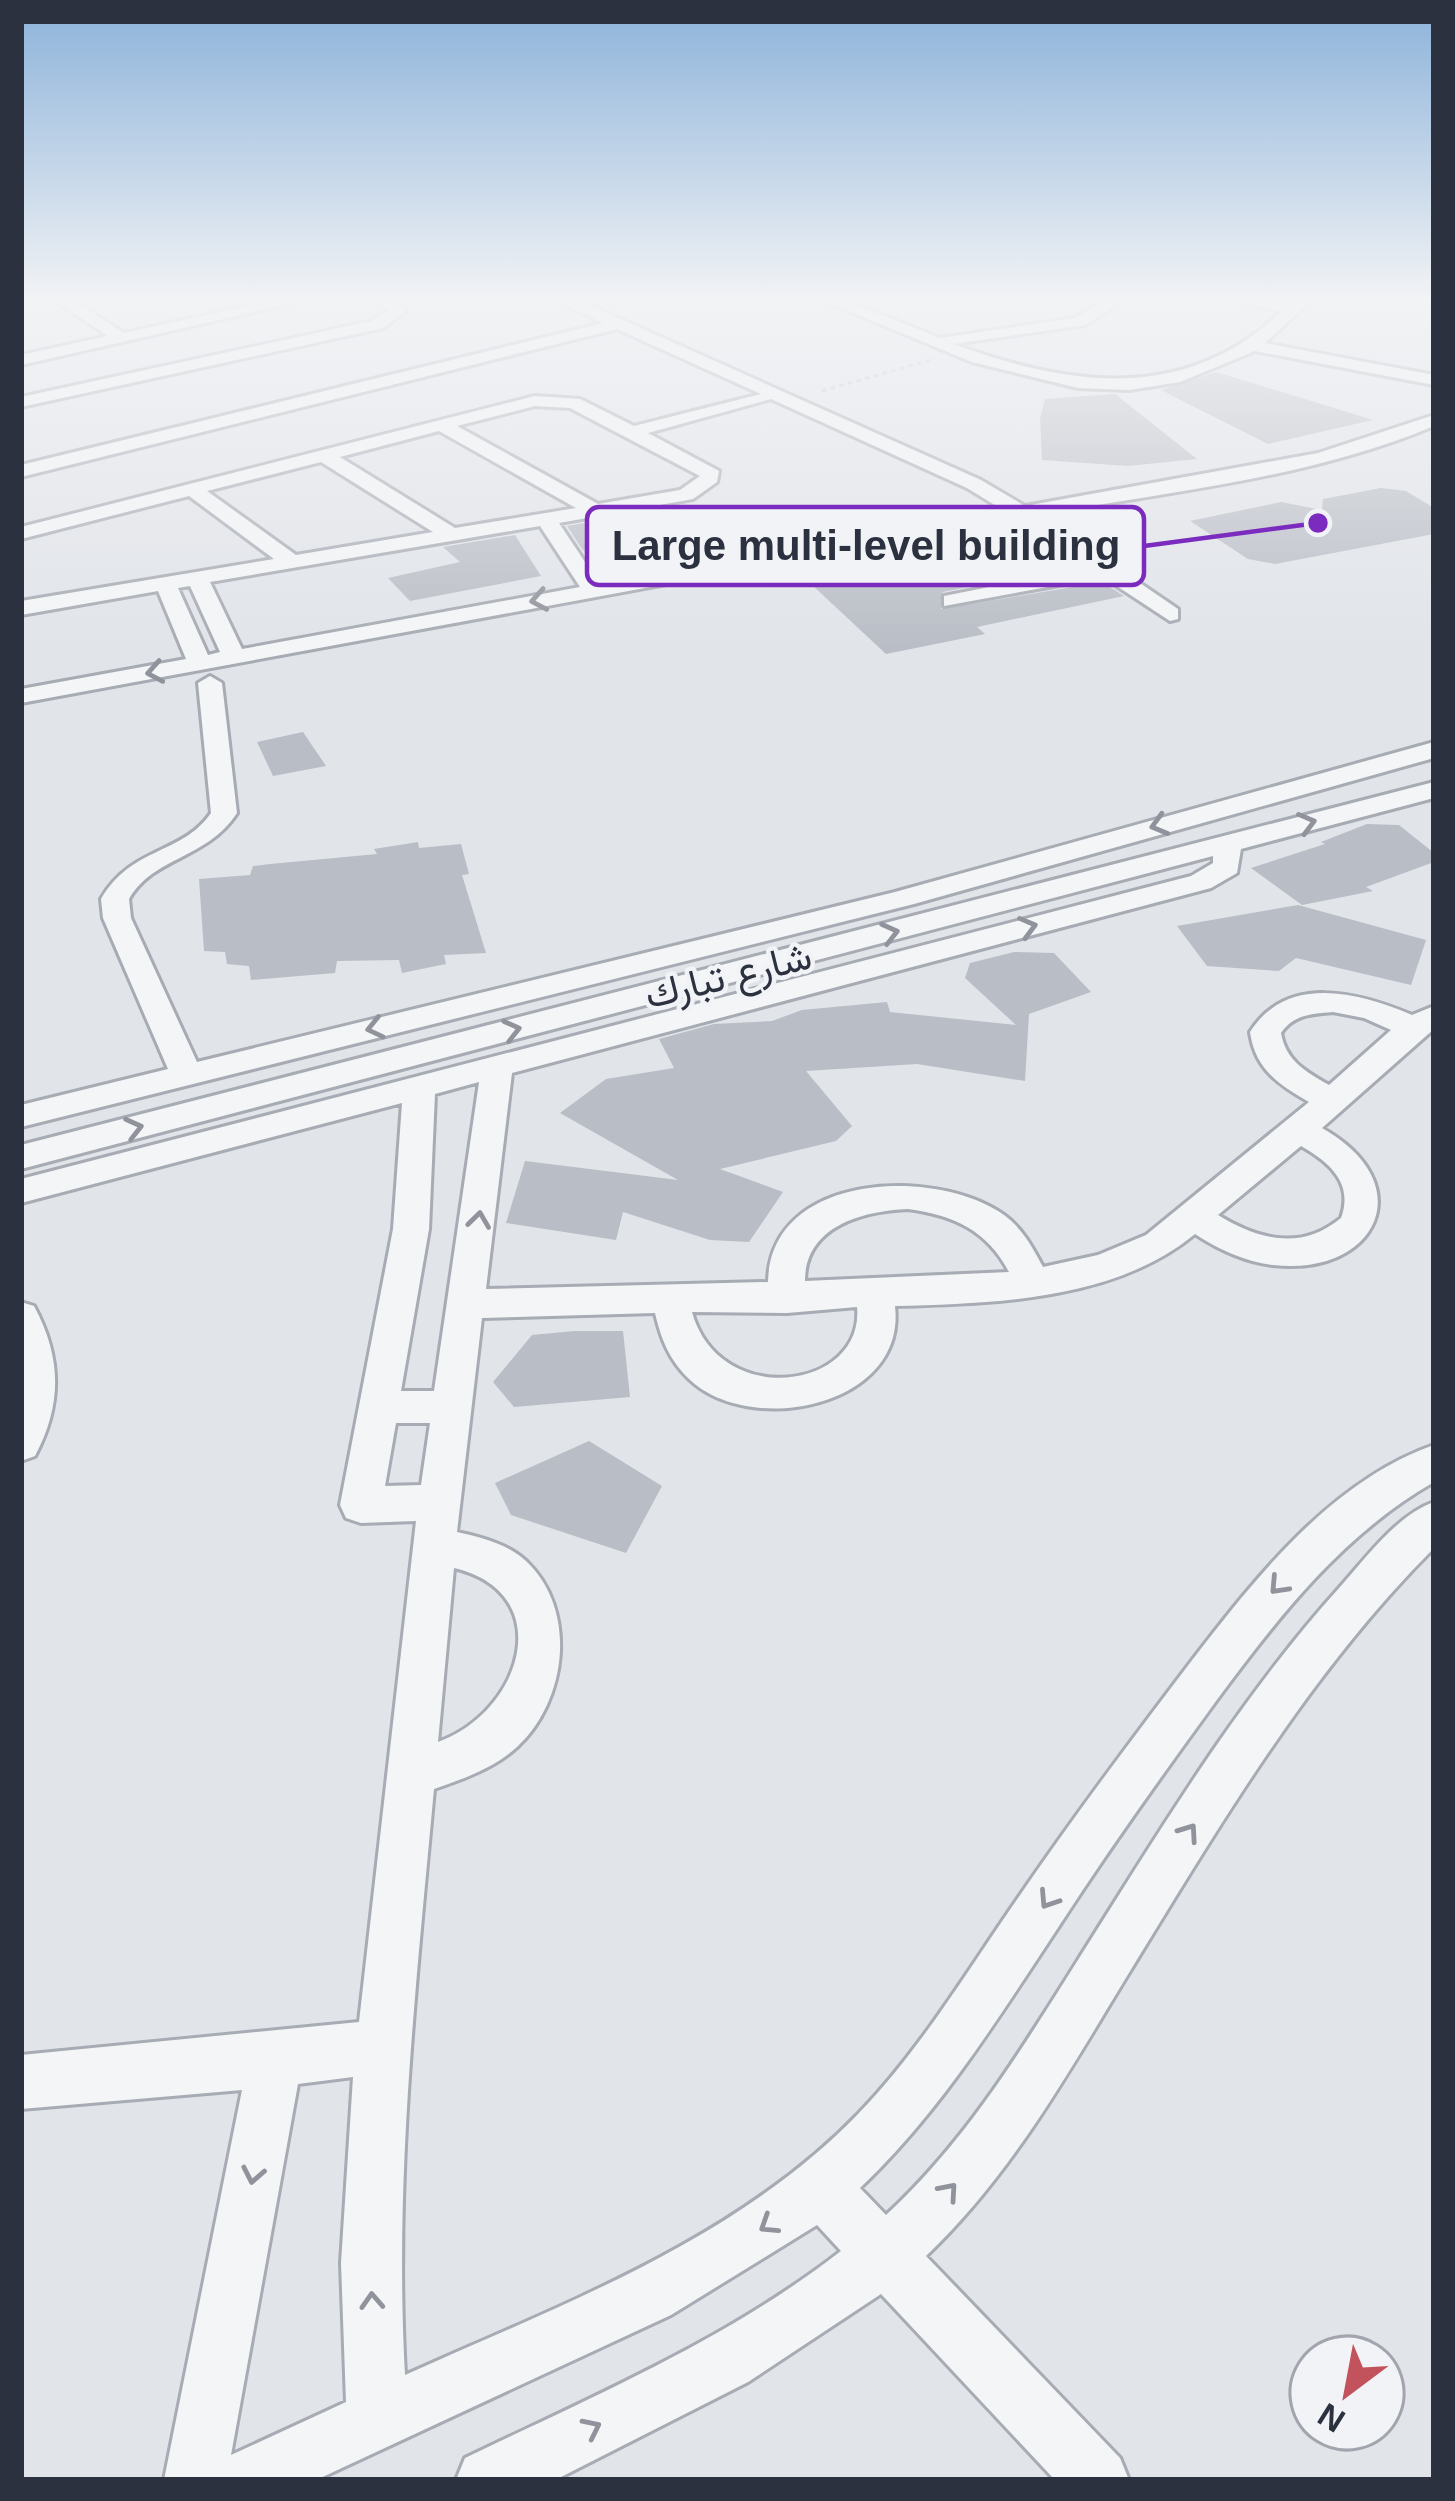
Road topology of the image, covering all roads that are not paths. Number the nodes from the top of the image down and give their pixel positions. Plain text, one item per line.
1 (201, 417) edge
2 (236, 417) edge
3 (477, 417) edge
4 (601, 417) edge
5 (692, 417) edge
6 (802, 417) edge
7 (828, 417) edge
8 (1434, 420) edge
9 (441, 425) junction
10 (631, 432) junction
11 (1417, 453) dead end
12 (324, 455) junction
13 (21, 460) edge
14 (21, 471) edge
15 (192, 489) junction
16 (596, 511) junction
17 (546, 519) junction
18 (1024, 522) junction
19 (21, 532) edge
20 (452, 536) junction
21 (292, 562) junction
22 (1107, 570) junction
23 (198, 579) junction
24 (166, 584) junction
25 (593, 590) junction
26 (952, 601) dead end
27 (21, 608) edge
28 (1169, 614) dead end
29 (486, 621) junction
30 (234, 657) junction
31 (205, 673) junction
32 (21, 696) edge
33 (21, 718) edge
34 (1434, 750) edge
35 (1434, 790) edge
36 (1227, 845) junction
37 (1423, 1022) edge
38 (497, 1066) junction
39 (186, 1074) junction
40 (418, 1084) junction
41 (1332, 1101) junction
42 (21, 1116) edge
43 (1299, 1130) junction
44 (21, 1157) edge
45 (21, 1191) edge
46 (1194, 1217) junction
47 (1033, 1283) junction
48 (874, 1295) junction
49 (787, 1298) junction
50 (670, 1301) junction
51 (468, 1304) junction
52 (21, 1316) edge
53 (381, 1407) junction
54 (450, 1407) junction
55 (21, 1444) edge
56 (1434, 1462) edge
57 (437, 1524) junction
58 (1334, 1528) junction
59 (1413, 1548) edge
60 (413, 1772) junction
61 (384, 2045) junction
62 (275, 2060) junction
63 (22, 2083) edge
64 (820, 2187) junction
65 (882, 2255) junction
66 (377, 2418) junction
67 (195, 2480) edge
68 (246, 2480) edge
69 (487, 2480) edge
70 (1098, 2480) edge

1 - 13 street
2 - 14 street
3 - 9 street
4 - 10 street
5 - 10 street
6 - 18 street
7 - 18 street
8 - 18 street
9 - 12 street
9 - 16 street
10 - 16 street
11 - 18 street
12 - 15 street
12 - 20 street
15 - 19 street
15 - 21 street
16 - 17 street
17 - 20 street
17 - 25 street
18 - 22 street
18 - 25 street
18 - 29 street
20 - 21 street
21 - 23 street
22 - 26 street
22 - 28 street
23 - 24 street
23 - 30 street
24 - 27 street
24 - 31 street
25 -> 29 street
29 - 30 street
29 - 31 street
30 - 31 street
31 -> 32 street
31 - 33 street
31 - 39 street
34 -> 39 street, شارع تبارك
36 -> 35 street, شارع تبارك
38 -> 36 street
44 -> 36 street, شارع تبارك
37 - 41 street
37 - 41 street
38 - 40 street
51 -> 38 street
39 - 42 street, شارع تبارك
40 - 45 street
40 - 53 street
41 - 43 street
43 - 46 street
43 - 46 street
46 - 47 street
47 - 48 street
47 - 49 street
48 - 49 street
48 - 50 street
49 - 50 street
50 - 51 street
51 - 54 street
52 - 55 street
53 - 54 street
53 - 57 street
54 - 57 street
56 - 58 street
57 - 60 street
57 - 60 street
58 - 59 street
58 -> 64 street
65 -> 59 street
60 - 61 street
61 - 62 street
66 -> 61 street
62 - 63 street
62 -> 67 street
64 - 65 street
64 -> 66 street
69 -> 65 street
65 - 70 street
66 - 68 street

